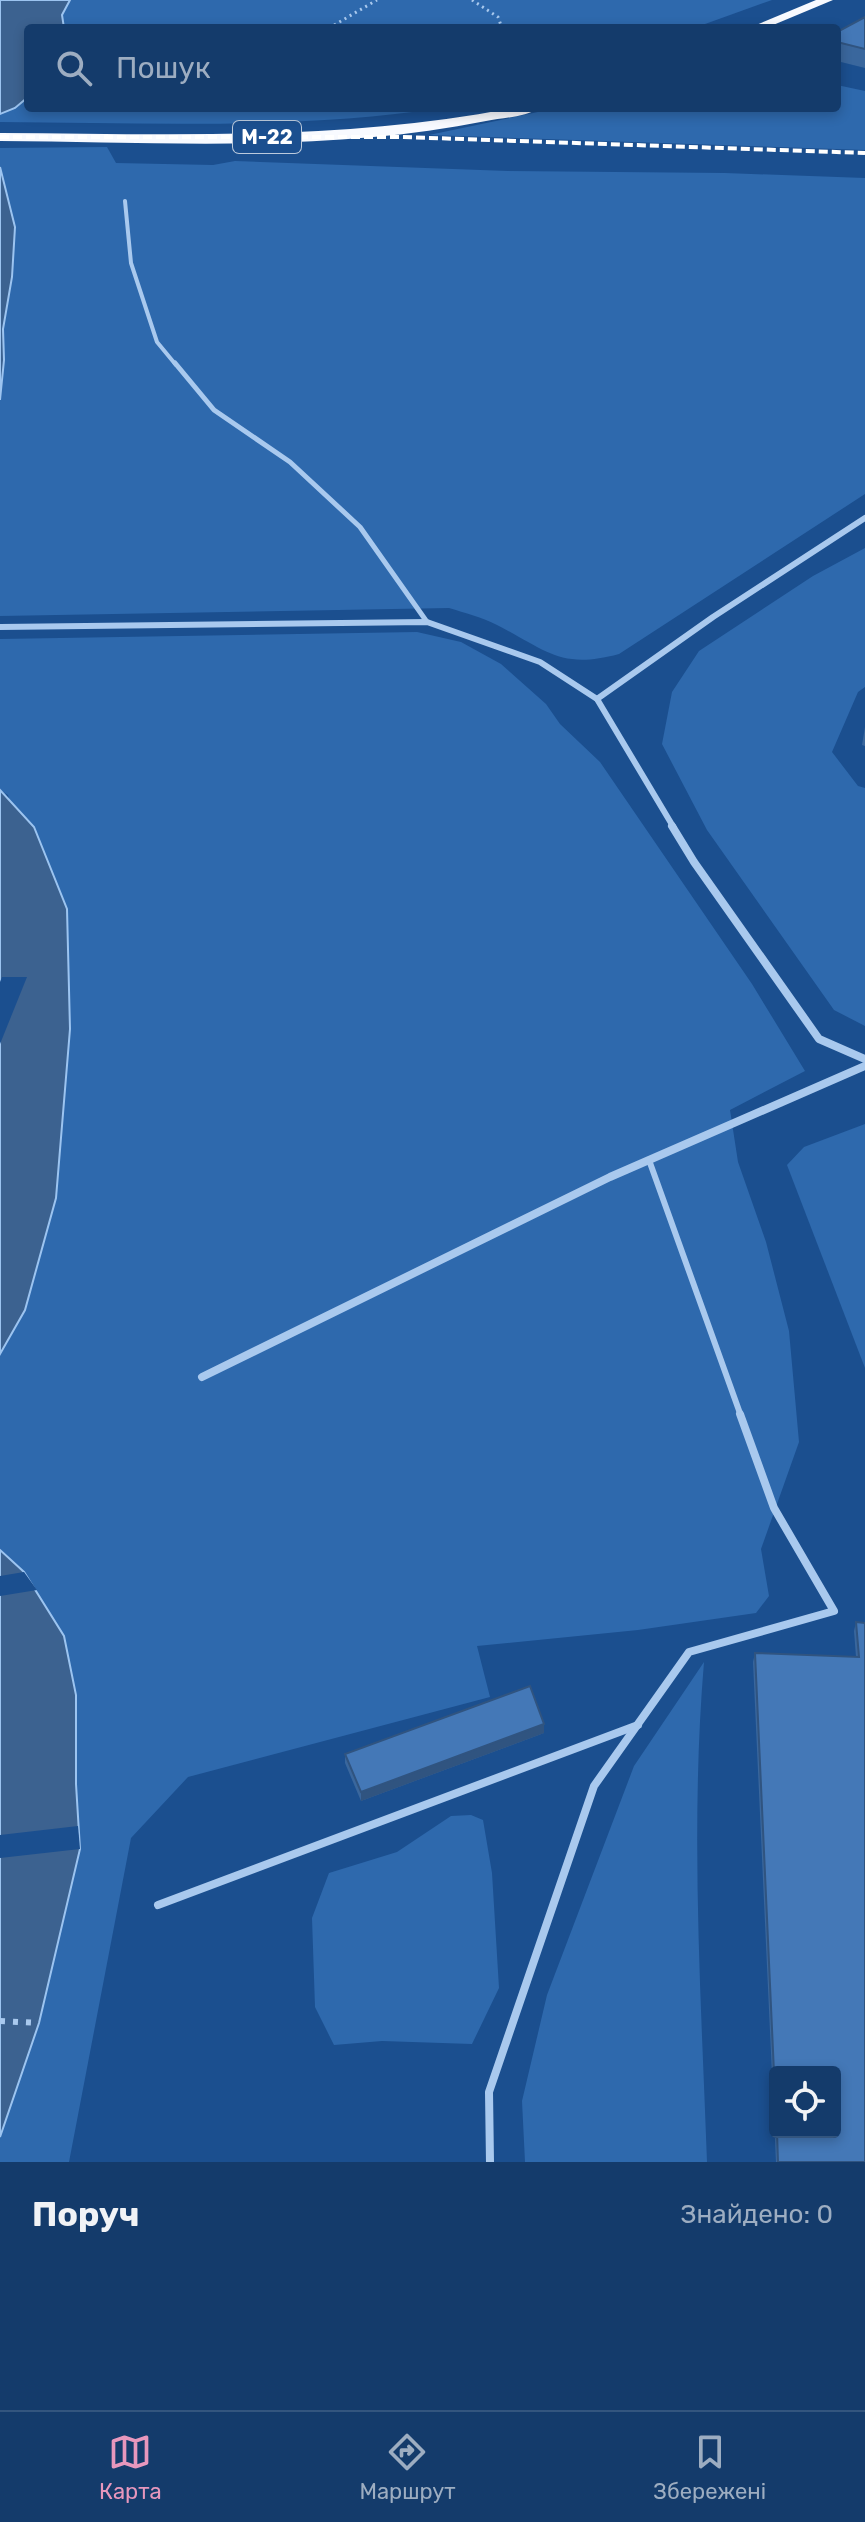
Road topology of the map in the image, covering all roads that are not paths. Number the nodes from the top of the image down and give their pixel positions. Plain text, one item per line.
1 (827, 0) edge
2 (765, 24) edge
3 (514, 112) edge
4 (0, 137) edge
5 (125, 201) dead end
6 (865, 518) edge
7 (427, 622) junction
8 (0, 627) edge
9 (597, 699) junction
10 (865, 1059) edge
11 (865, 1066) edge
12 (649, 1160) junction
13 (202, 1377) dead end
14 (638, 1725) junction
15 (158, 1905) dead end
16 (490, 2162) edge

1 - 2 highway
3 - 4 highway, М-22
5 - 7 lane
6 - 9 street
7 - 8 street
7 - 9 street
9 - 10 street
11 - 12 street
12 - 13 street
12 - 14 lane
14 - 15 lane
14 - 16 lane

